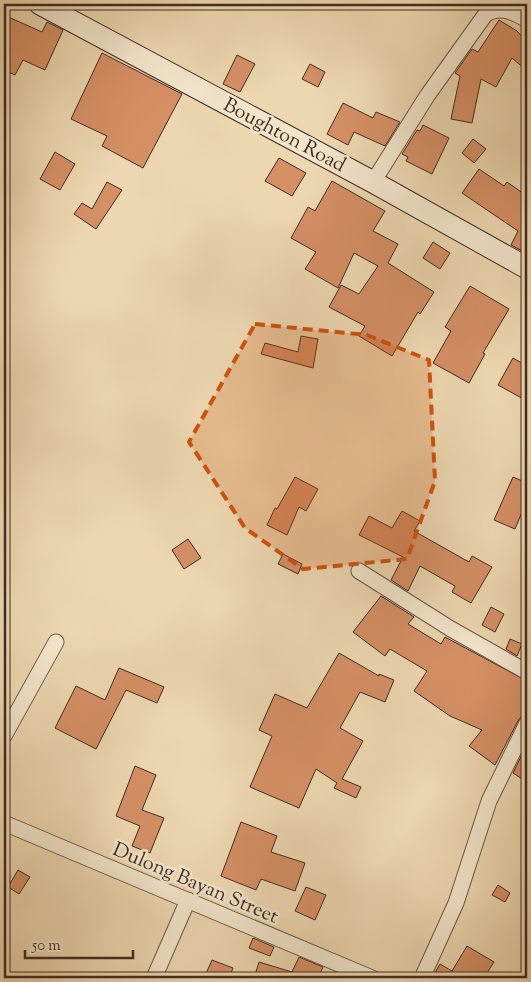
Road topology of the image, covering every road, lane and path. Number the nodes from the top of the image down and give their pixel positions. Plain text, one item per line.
1 (40, 4) edge
2 (527, 20) edge
3 (374, 182) junction
4 (527, 268) edge
5 (359, 571) dead end
6 (56, 642) dead end
7 (527, 672) edge
8 (527, 723) edge
9 (4, 736) edge
10 (4, 823) edge
11 (188, 900) junction
12 (154, 978) edge
13 (372, 978) edge
14 (422, 978) edge

1 - 3 main road, Boughton Road
2 - 3 street
3 - 4 main road, Boughton Road
5 - 7 street
6 - 9 street
8 - 14 street
10 - 11 street, Dulong Bayan Street
11 - 12 street
11 - 13 street, Dulong Bayan Street

